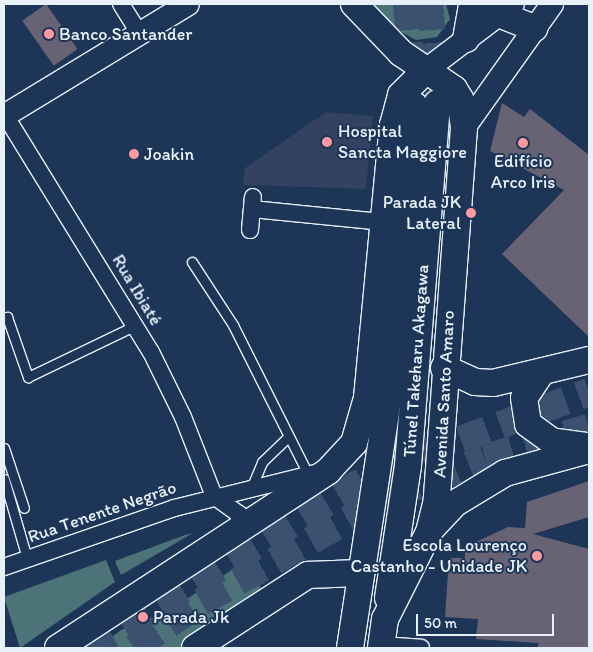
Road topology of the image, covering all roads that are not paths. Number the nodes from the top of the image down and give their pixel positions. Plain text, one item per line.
1 (121, 4) edge
2 (188, 4) edge
3 (354, 4) edge
4 (473, 4) edge
5 (552, 4) edge
6 (505, 10) edge
7 (534, 28) junction
8 (139, 33) junction
9 (466, 39) junction
10 (426, 70) junction
11 (4, 116) edge
12 (464, 128) junction
13 (383, 222) junction
14 (250, 230) dead end
15 (192, 262) dead end
16 (4, 319) edge
17 (136, 325) junction
18 (589, 360) edge
19 (444, 368) junction
20 (541, 373) junction
21 (287, 438) junction
22 (4, 448) edge
23 (589, 448) edge
24 (318, 473) junction
25 (4, 480) edge
26 (252, 486) junction
27 (214, 496) junction
28 (24, 508) dead end
29 (239, 528) junction
30 (429, 532) junction
31 (27, 558) junction
32 (4, 567) edge
33 (359, 573) junction
34 (385, 619) junction
35 (382, 647) edge
36 (58, 648) edge
37 (195, 648) edge
38 (350, 648) edge
39 (421, 648) edge

1 - 8 street
2 - 8 main road
3 - 10 main road, Avenida Santo Amaro
4 - 6 main road
4 - 9 main road
5 - 7 main road
6 - 7 main road
6 - 9 main road
7 - 12 main road
8 - 11 main road
9 - 10 main road
10 - 12 main road, Avenida Santo Amaro
10 - 13 main road
11 - 17 street, Rua Ibiaté
12 - 19 main road, Avenida Santo Amaro
13 - 14 street
13 - 24 main road
15 - 21 lane
16 - 17 lane
17 - 27 street, Rua Ibiaté
18 - 20 main road
19 - 20 main road
19 - 30 main road, Avenida Santo Amaro
20 - 23 main road
21 - 24 lane
21 - 26 lane
22 - 28 lane
23 - 30 main road
24 - 26 street, Rua Tenente Negrão
24 - 29 main road
25 - 31 lane
26 - 27 street, Rua Tenente Negrão
27 - 29 street
27 - 31 street, Rua Tenente Negrão
29 - 36 main road
30 - 34 main road, Avenida Santo Amaro
31 - 32 street, Rua Tenente Negrão
33 - 34 main road, Túnel Takeharu Akagawa
33 - 37 main road
33 - 38 main road
34 - 35 main road, Avenida Santo Amaro
35 - 39 street

